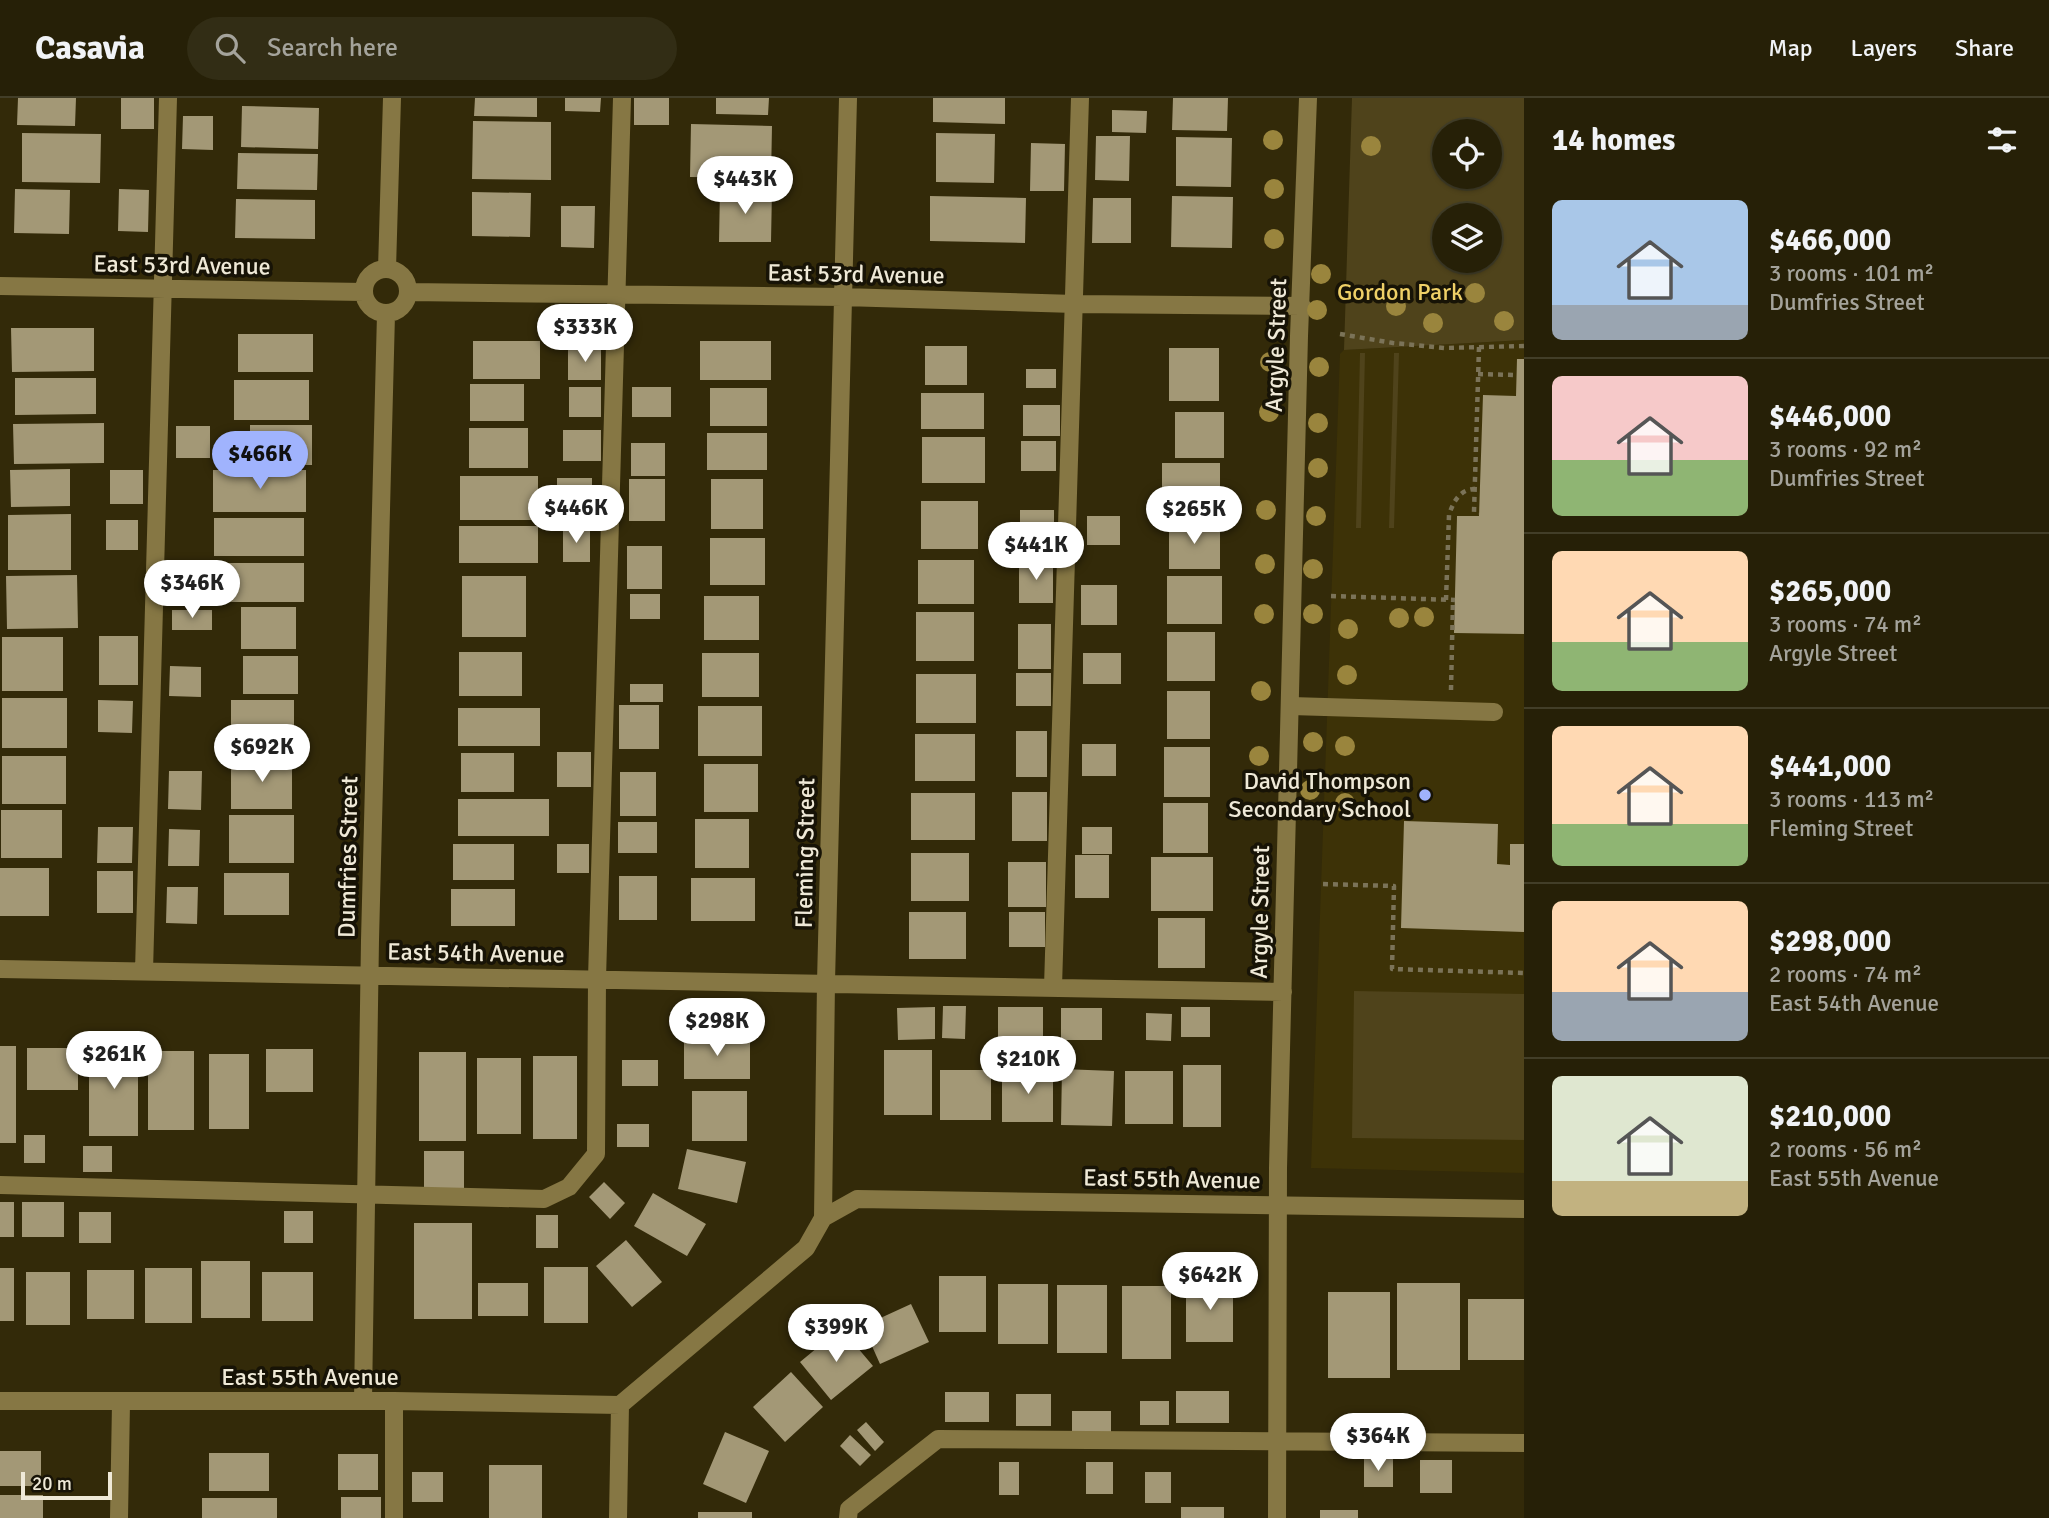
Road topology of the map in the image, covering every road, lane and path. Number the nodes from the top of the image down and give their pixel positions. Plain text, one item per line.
1 (168, 98) edge
2 (391, 98) edge
3 (622, 98) edge
4 (848, 98) edge
5 (1080, 98) edge
6 (1308, 98) edge
7 (387, 269) junction
8 (0, 286) edge
9 (163, 289) junction
10 (364, 292) junction
11 (408, 292) junction
12 (618, 295) junction
13 (843, 297) junction
14 (1075, 304) junction
15 (1302, 306) junction
16 (386, 313) junction
17 (1340, 334) dead end
18 (1524, 346) edge
19 (1479, 347) junction
20 (1478, 374) junction
21 (1517, 375) dead end
22 (1475, 489) junction
23 (1479, 513) dead end
24 (1331, 596) dead end
25 (1446, 600) junction
26 (1291, 706) junction
27 (1450, 710) junction
28 (1494, 712) dead end
29 (1322, 884) dead end
30 (0, 969) edge
31 (144, 971) junction
32 (1524, 973) edge
33 (369, 976) junction
34 (597, 979) junction
35 (826, 982) junction
36 (1053, 987) junction
37 (1283, 992) junction
38 (0, 1185) edge
39 (366, 1195) junction
40 (1277, 1205) junction
41 (1524, 1209) edge
42 (823, 1218) junction
43 (0, 1401) edge
44 (363, 1401) junction
45 (394, 1401) junction
46 (121, 1403) junction
47 (620, 1405) junction
48 (1278, 1442) junction
49 (1524, 1443) edge
50 (119, 1518) edge
51 (394, 1518) edge
52 (618, 1518) edge
53 (848, 1518) edge
54 (1277, 1518) edge

1 - 9 street
2 - 7 street
3 - 12 street
4 - 13 street, Fleming Street
5 - 14 street
6 - 15 street, Argyle Street
7 - 10 street
7 - 11 street
8 - 9 street, East 53rd Avenue
9 - 10 street, East 53rd Avenue
9 - 31 street
10 - 16 street
11 - 12 street, East 53rd Avenue
11 - 16 street
12 - 13 street, East 53rd Avenue
12 - 34 street
13 - 14 street, East 53rd Avenue
13 - 35 street, Fleming Street
14 - 15 street, East 53rd Avenue
14 - 36 street
15 - 26 street, Argyle Street
16 - 33 street, Dumfries Street
17 - 19 path
18 - 19 path
19 - 20 path
20 - 21 path
20 - 22 path
22 - 23 path
22 - 25 path
24 - 25 path
25 - 27 path
26 - 27 street
26 - 37 street, Argyle Street
27 - 28 street
29 - 32 path
30 - 31 street, East 54th Avenue
31 - 33 street, East 54th Avenue
33 - 34 street, East 54th Avenue
33 - 39 street, Dumfries Street
34 - 35 street, East 54th Avenue
34 - 39 street
35 - 36 street, East 54th Avenue
35 - 42 street, Fleming Street
36 - 37 street, East 54th Avenue
37 - 40 street, Argyle Street
38 - 39 street
39 - 44 street, Dumfries Street
40 - 41 street, East 55th Avenue
40 - 42 street, East 55th Avenue
40 - 48 street, Argyle Street
42 - 47 street, Fleming Street
43 - 46 street, East 55th Avenue
44 - 45 street, East 55th Avenue
44 - 46 street, East 55th Avenue
45 - 47 street, East 55th Avenue
45 - 51 street
46 - 50 street
47 - 52 street
48 - 49 street
48 - 53 street
48 - 54 street, Argyle Street

